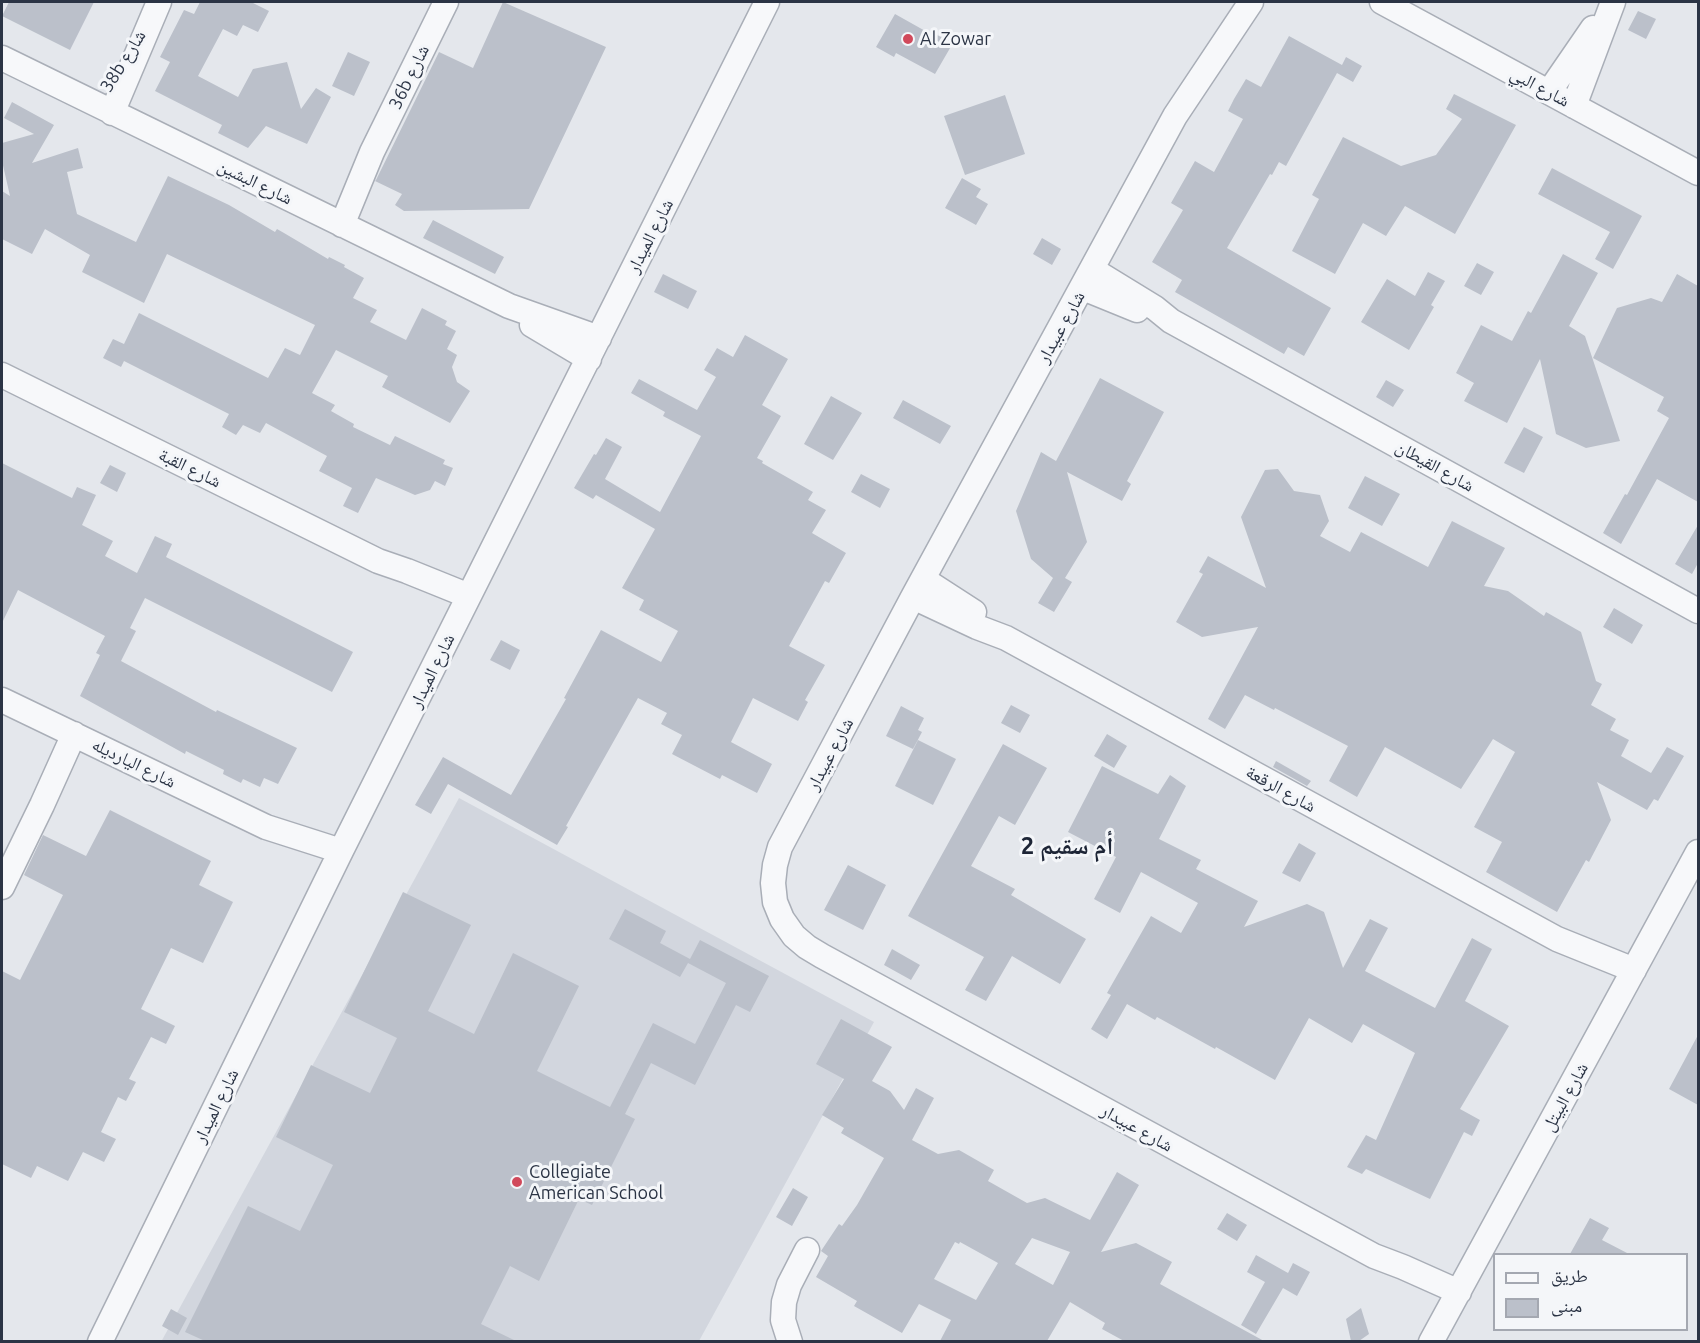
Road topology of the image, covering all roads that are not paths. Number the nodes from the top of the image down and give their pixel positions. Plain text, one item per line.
1 (446, 2) edge
2 (767, 2) edge
3 (1251, 2) edge
4 (1382, 2) edge
5 (1611, 5) edge
6 (155, 10) edge
7 (2, 58) edge
8 (1549, 92) junction
9 (1574, 106) junction
10 (104, 109) junction
11 (1698, 173) edge
12 (334, 221) junction
13 (1088, 279) junction
14 (594, 349) junction
15 (2, 375) edge
16 (918, 588) junction
17 (464, 605) junction
18 (1698, 611) edge
19 (2, 700) edge
20 (82, 738) junction
21 (1698, 852) edge
22 (337, 860) junction
23 (2, 887) edge
24 (1630, 978) junction
25 (807, 1250) dead end
26 (1454, 1300) junction
27 (100, 1341) edge
28 (790, 1341) edge
29 (1431, 1341) edge

1 - 12 street, 36b شارع
2 - 14 street, شارع الميدار
3 - 13 street, شارع عبيدار
4 - 8 street, شارع البي
5 - 8 street
5 - 9 street
6 - 10 street, 38b شارع
7 - 10 street, شارع البشين
8 - 9 street, شارع البي
9 - 11 street, شارع البي
10 - 12 street, شارع البشين
12 - 14 street, شارع البشين
13 - 16 street, شارع عبيدار
13 - 18 street, شارع القيطان
14 - 17 street, شارع الميدار
15 - 17 street, شارع القبة
16 - 24 street, شارع الرقعة
16 - 26 street, شارع عبيدار
17 - 22 street, شارع الميدار
19 - 20 street, شارع اليارديله
20 - 22 street, شارع اليارديله
20 - 23 street
21 - 24 street, شارع البيتل
22 - 27 street, شارع الميدار
24 - 26 street, شارع البيتل
25 - 28 street
26 - 29 street, شارع البيتل

